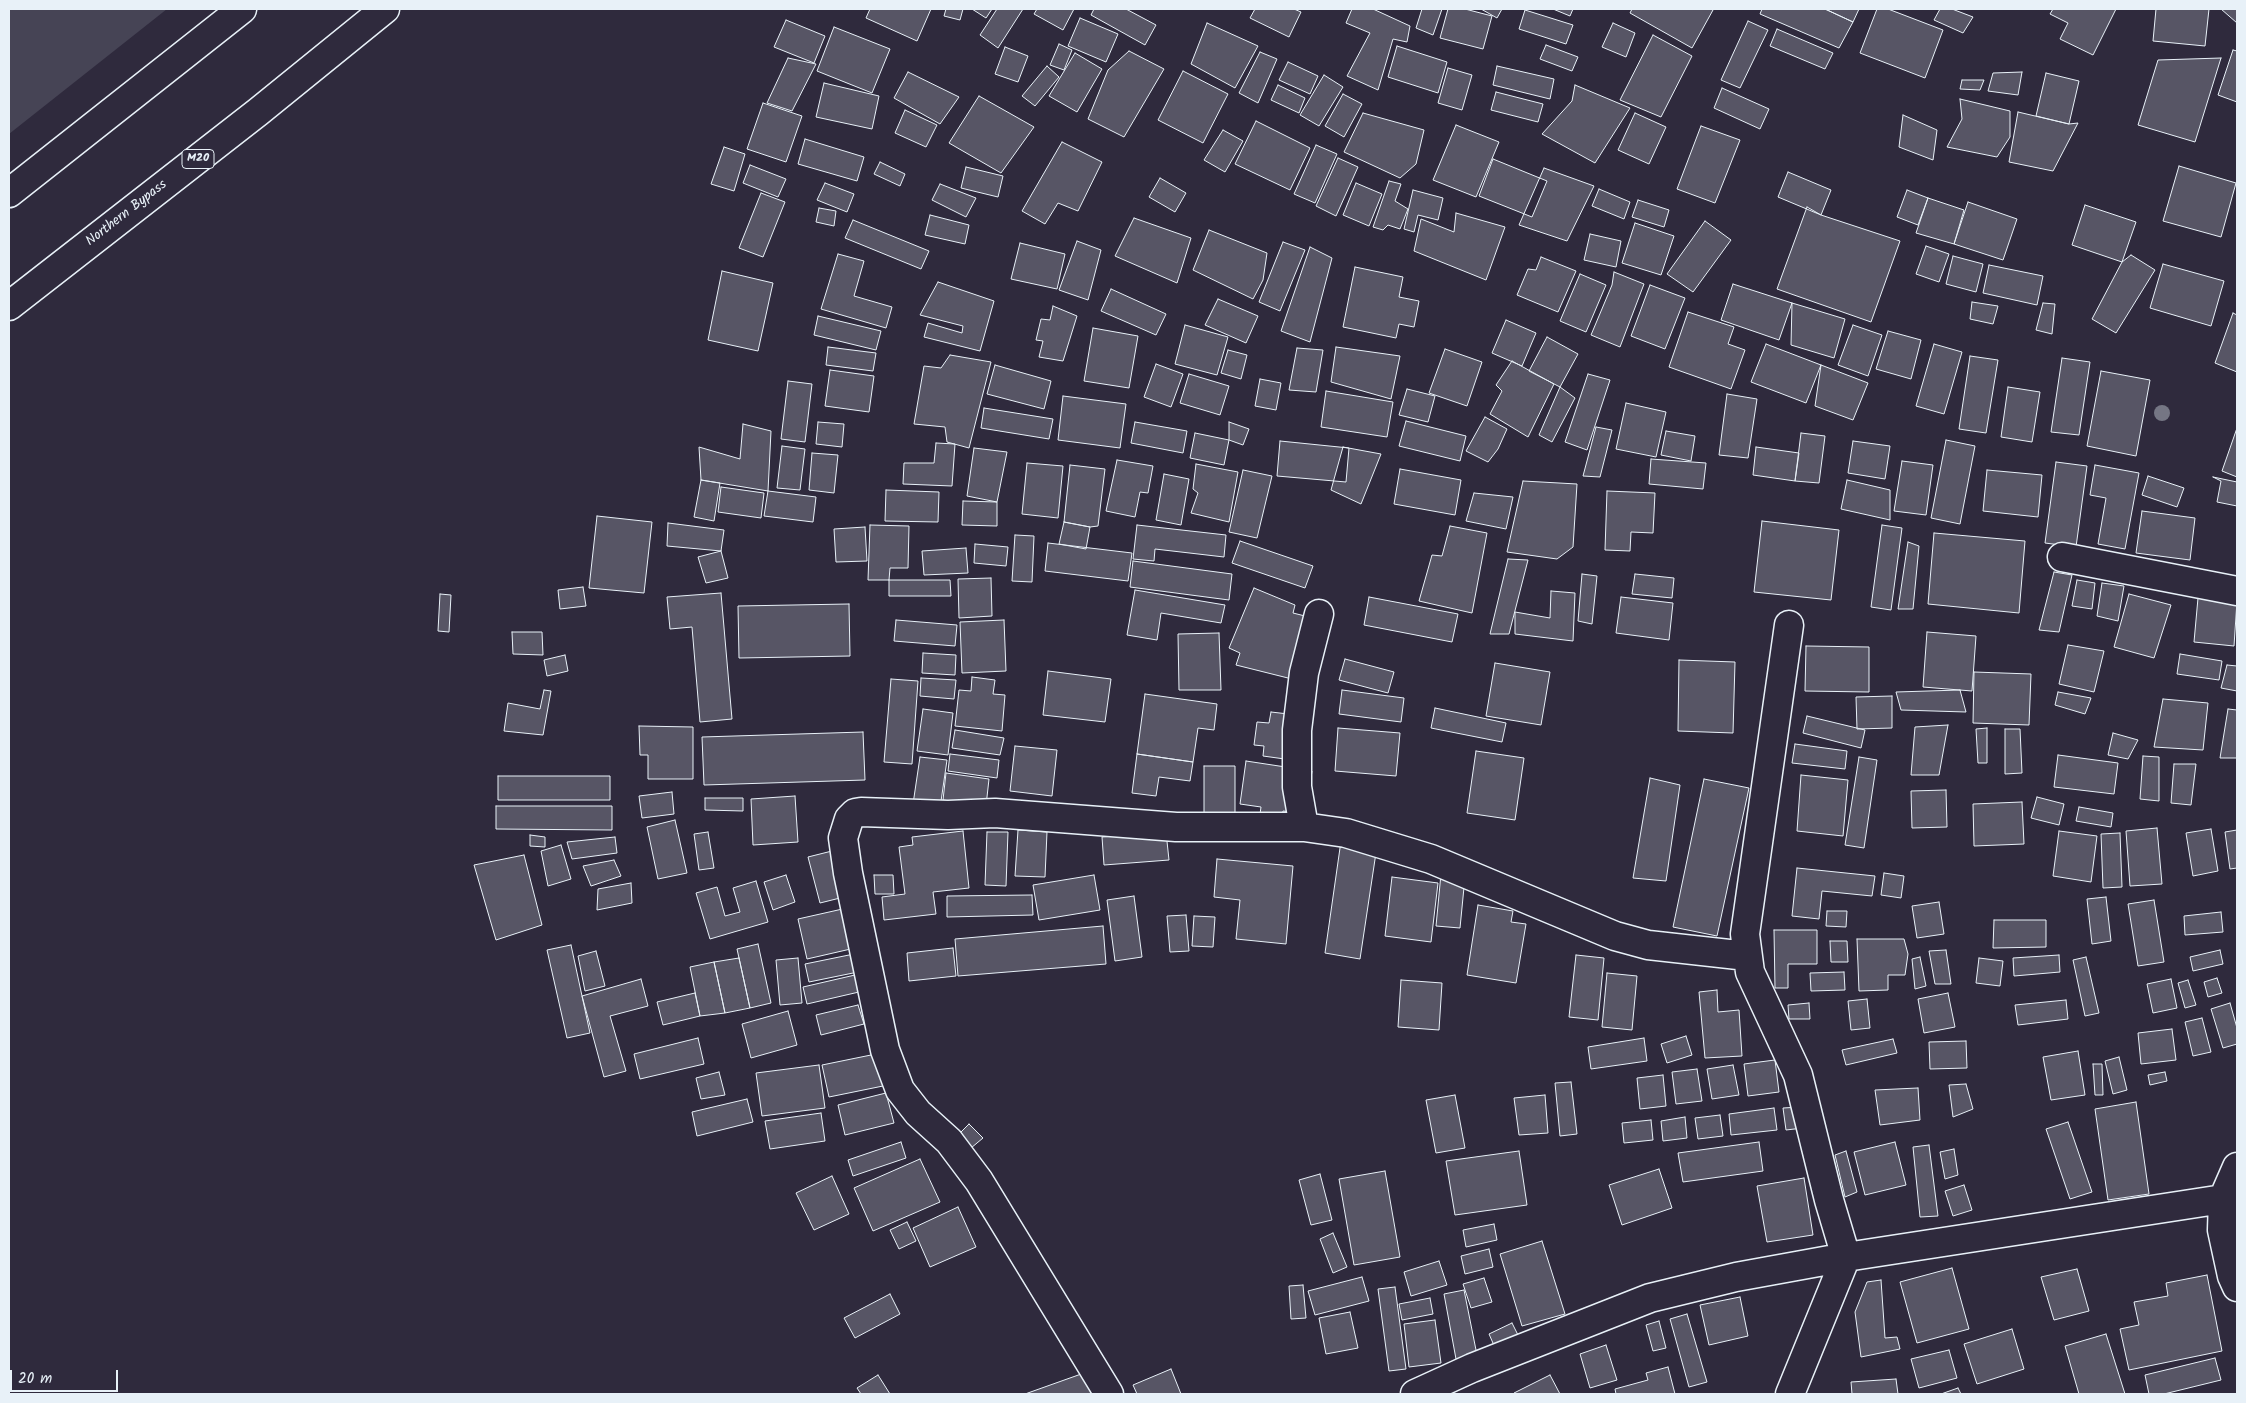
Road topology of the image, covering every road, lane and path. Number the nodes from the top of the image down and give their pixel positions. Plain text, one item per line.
1 (242, 9) edge
2 (385, 9) edge
3 (9, 193) edge
4 (9, 306) edge
5 (2062, 557) dead end
6 (2237, 591) edge
7 (1319, 614) dead end
8 (1789, 625) dead end
9 (1304, 827) junction
10 (1748, 956) junction
11 (2237, 1167) edge
12 (2223, 1199) junction
13 (1846, 1257) junction
14 (2237, 1287) edge
15 (1109, 1394) edge
16 (1415, 1394) edge
17 (1790, 1394) edge

1 - 3 main road
2 - 4 main road, Northern Bypass / M20
5 - 6 main road
7 - 9 main road
8 - 10 main road
9 - 10 main road
9 - 15 main road
10 - 13 main road
11 - 12 main road
12 - 13 main road
12 - 14 main road
13 - 16 main road
13 - 17 main road

